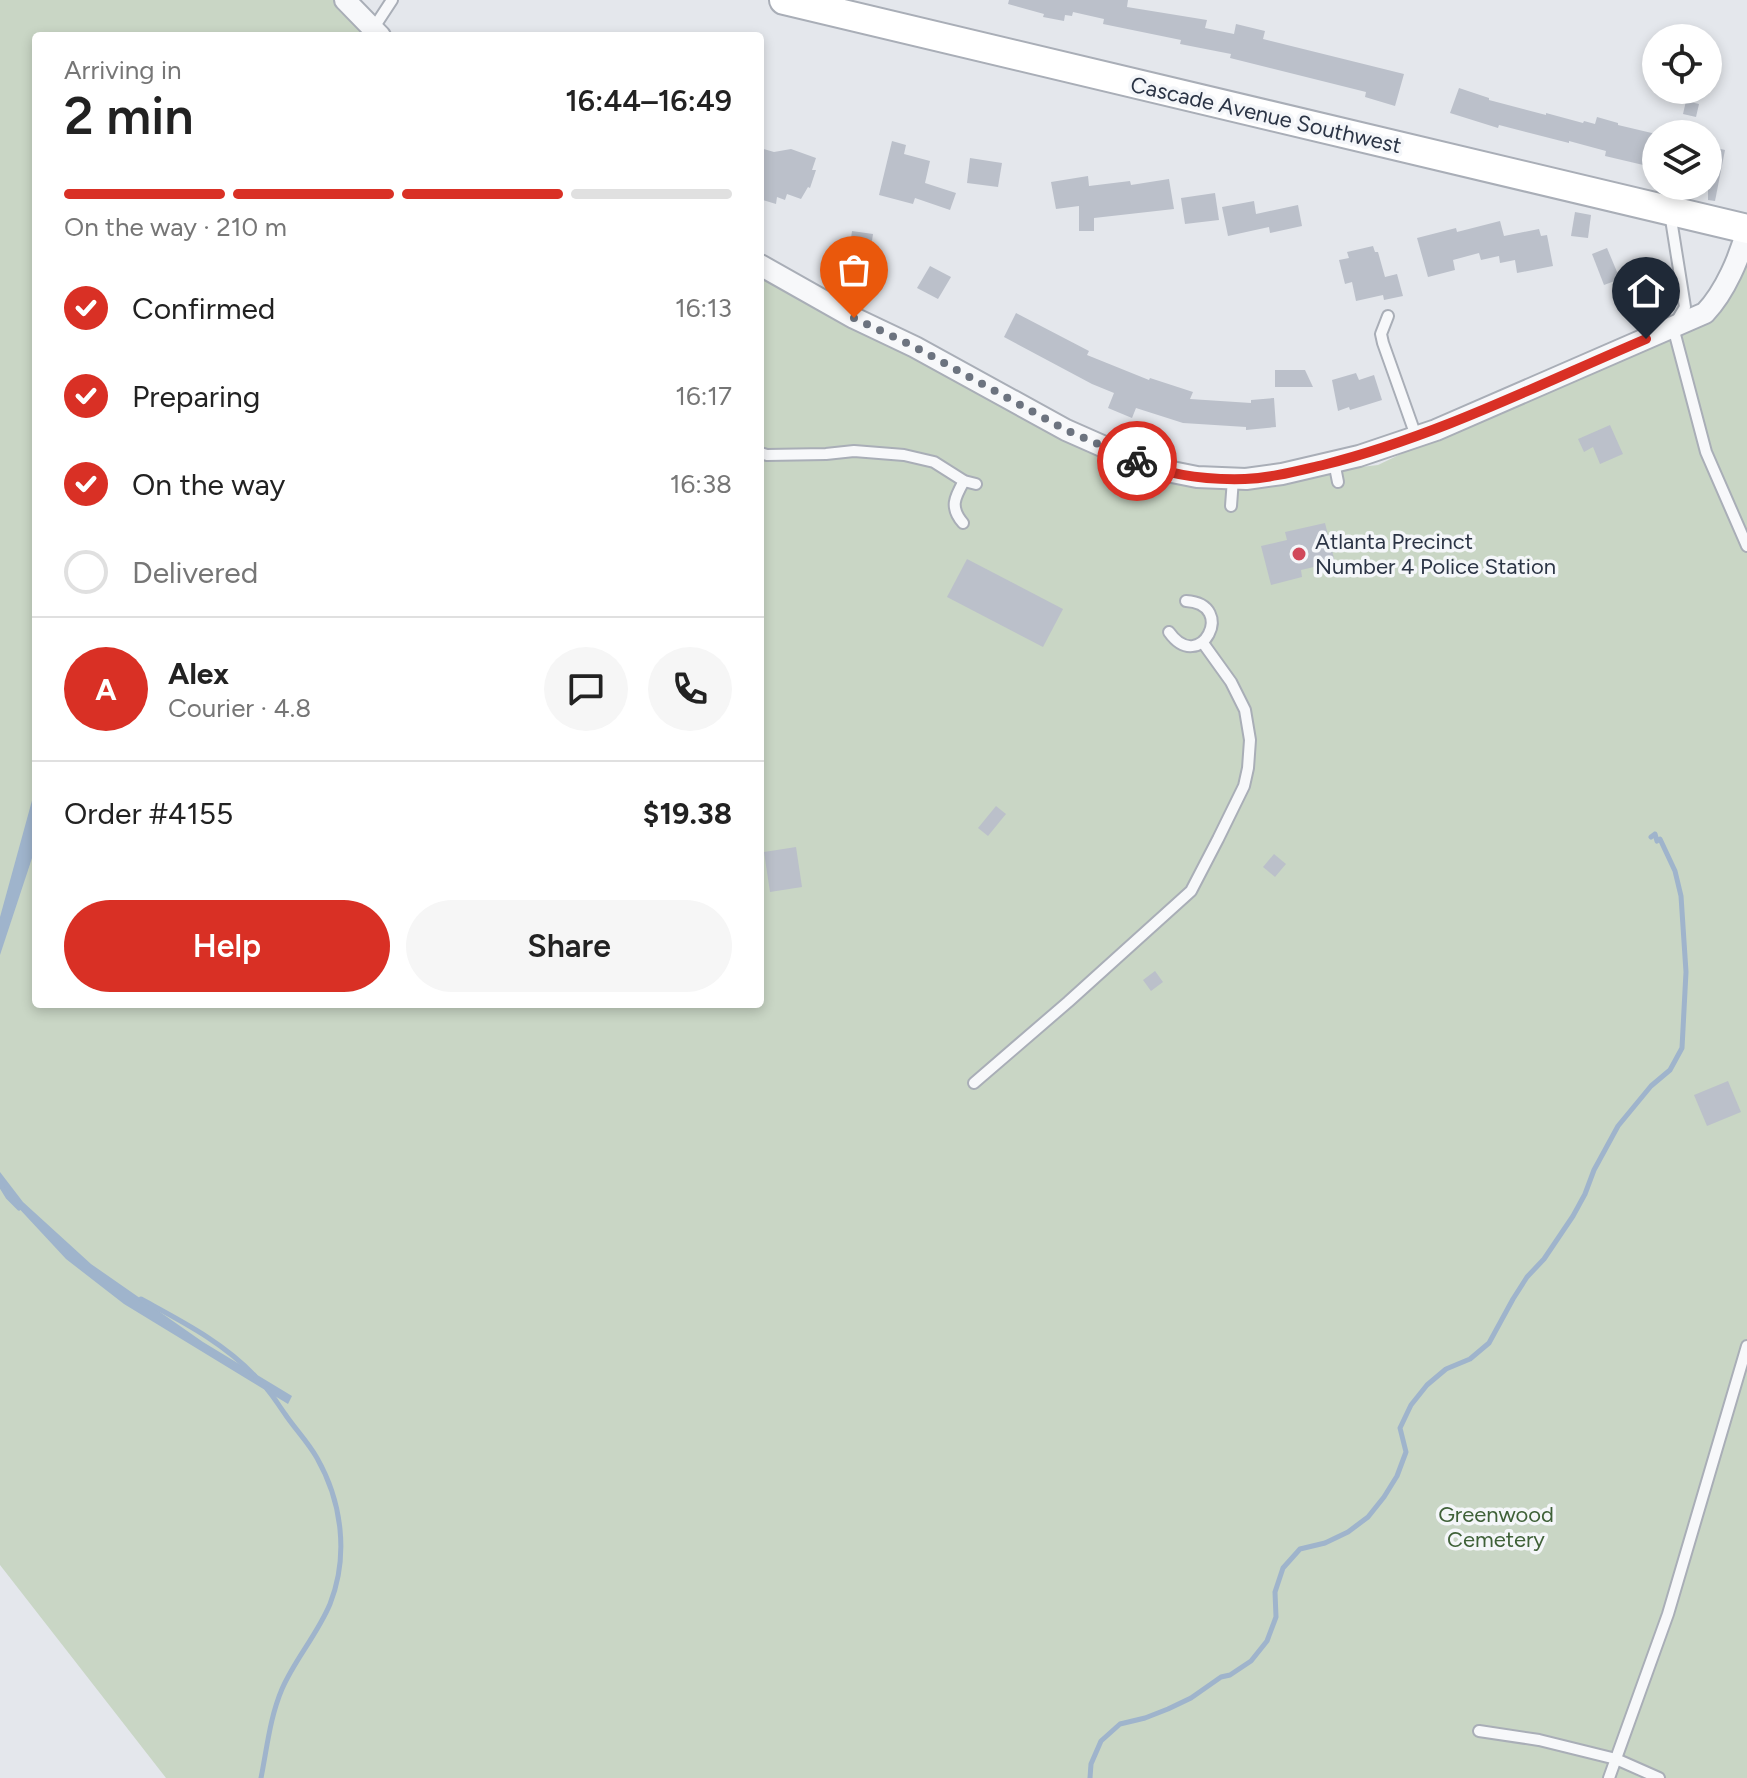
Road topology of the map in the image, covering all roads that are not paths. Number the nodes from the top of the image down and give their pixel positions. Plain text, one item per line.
1 (345, 0) edge
2 (392, 0) edge
3 (784, 0) edge
4 (377, 32) edge
5 (1669, 211) junction
6 (1747, 228) edge
7 (764, 267) edge
8 (1388, 316) dead end
9 (1673, 327) junction
10 (1416, 436) junction
11 (764, 454) edge
12 (1233, 479) junction
13 (1231, 506) dead end
14 (963, 523) dead end
15 (1747, 546) edge
16 (1186, 601) dead end
17 (1169, 632) dead end
18 (1203, 643) junction
19 (974, 1083) dead end
20 (1747, 1346) edge
21 (1479, 1731) dead end
22 (1616, 1759) junction
23 (1609, 1778) edge
24 (1659, 1778) edge

1 - 4 street
2 - 4 lane
3 - 5 main road, Cascade Avenue Southwest
5 - 6 main road, Cascade Avenue Southwest
5 - 9 lane
6 - 9 street
7 - 12 street
8 - 10 lane
9 - 10 street
9 - 15 lane
10 - 12 street
11 - 14 lane
12 - 13 lane
16 - 18 lane
17 - 18 lane
18 - 19 lane
20 - 22 lane
21 - 22 lane
22 - 23 lane
22 - 24 lane

